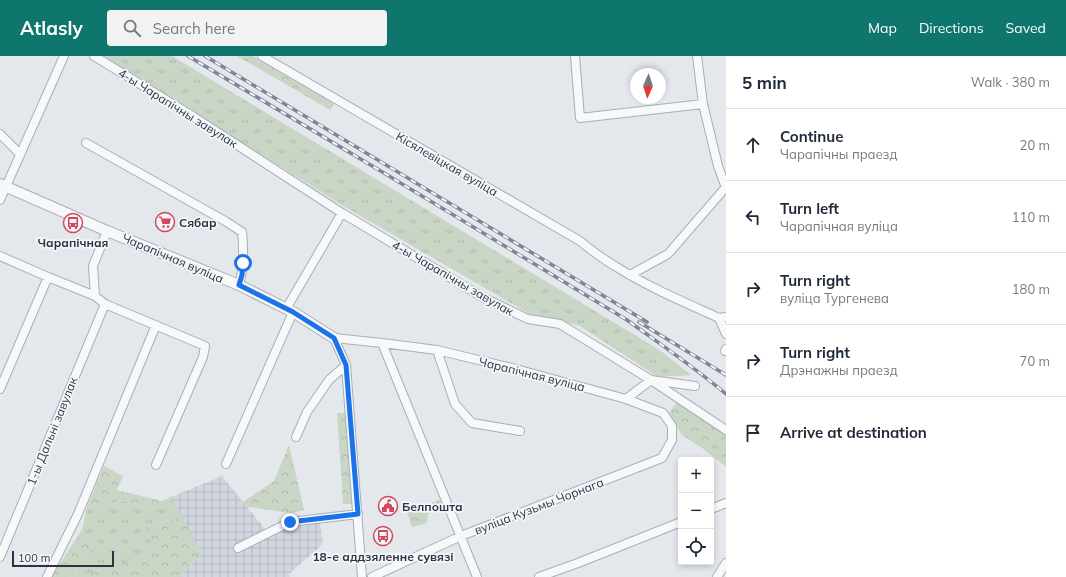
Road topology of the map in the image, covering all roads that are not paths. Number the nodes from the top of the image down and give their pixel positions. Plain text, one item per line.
1 (64, 56) edge
2 (94, 56) edge
3 (262, 56) edge
4 (575, 56) edge
5 (697, 56) edge
6 (703, 104) junction
7 (0, 134) edge
8 (86, 143) dead end
9 (20, 154) junction
10 (3, 185) edge
11 (726, 188) edge
12 (0, 200) edge
13 (342, 213) junction
14 (107, 230) junction
15 (0, 256) edge
16 (630, 275) junction
17 (48, 277) junction
18 (239, 285) junction
19 (95, 296) junction
20 (105, 304) junction
21 (290, 310) junction
22 (723, 318) edge
23 (156, 325) junction
24 (726, 334) edge
25 (334, 338) junction
26 (382, 343) junction
27 (437, 350) junction
28 (346, 365) junction
29 (651, 380) junction
30 (695, 386) dead end
31 (0, 389) edge
32 (626, 399) junction
33 (663, 413) joint
34 (726, 430) edge
35 (520, 431) dead end
36 (296, 437) dead end
37 (226, 464) dead end
38 (156, 465) dead end
39 (726, 503) edge
40 (714, 509) edge
41 (358, 514) junction
42 (678, 523) edge
43 (461, 536) junction
44 (238, 548) dead end
45 (0, 558) edge
46 (726, 563) edge
47 (47, 577) edge
48 (362, 577) edge
49 (372, 577) edge
50 (477, 577) edge
51 (539, 577) edge
52 (716, 577) edge

1 - 9 street
2 - 13 street, 4-ы Чарапічны завулак
3 - 16 street, Кісялевіцкая вуліца
4 - 6 street
5 - 6 street
6 - 11 street
7 - 9 street
8 - 18 street
9 - 10 street
10 - 12 street
10 - 14 street, Чарапічная вуліца
11 - 16 street
13 - 21 street
13 - 29 street, 4-ы Чарапічны завулак
14 - 18 street, Чарапічная вуліца
14 - 19 street
15 - 17 street
16 - 22 street, Кісялевіцкая вуліца
17 - 19 street
17 - 31 street
18 - 21 street, Чарапічная вуліца
19 - 20 street
20 - 23 street
20 - 45 street, 1-ы Дальні завулак
21 - 25 street, Чарапічная вуліца
21 - 37 street
22 - 24 street
23 - 38 street
23 - 47 street
25 - 26 street, Чарапічная вуліца
25 - 28 street
26 - 27 street, Чарапічная вуліца
26 - 43 street
27 - 32 street, Чарапічная вуліца
27 - 35 street
28 - 36 street
28 - 41 street
29 - 30 street
29 - 32 street
29 - 34 street, 4-ы Чарапічны завулак
32 - 33 street, Чарапічная вуліца
33 - 43 street, вуліца Кузьмы Чорнага
39 - 40 street
41 - 44 street
41 - 48 street
42 - 51 street
43 - 49 street, вуліца Кузьмы Чорнага
43 - 50 street
46 - 52 street

